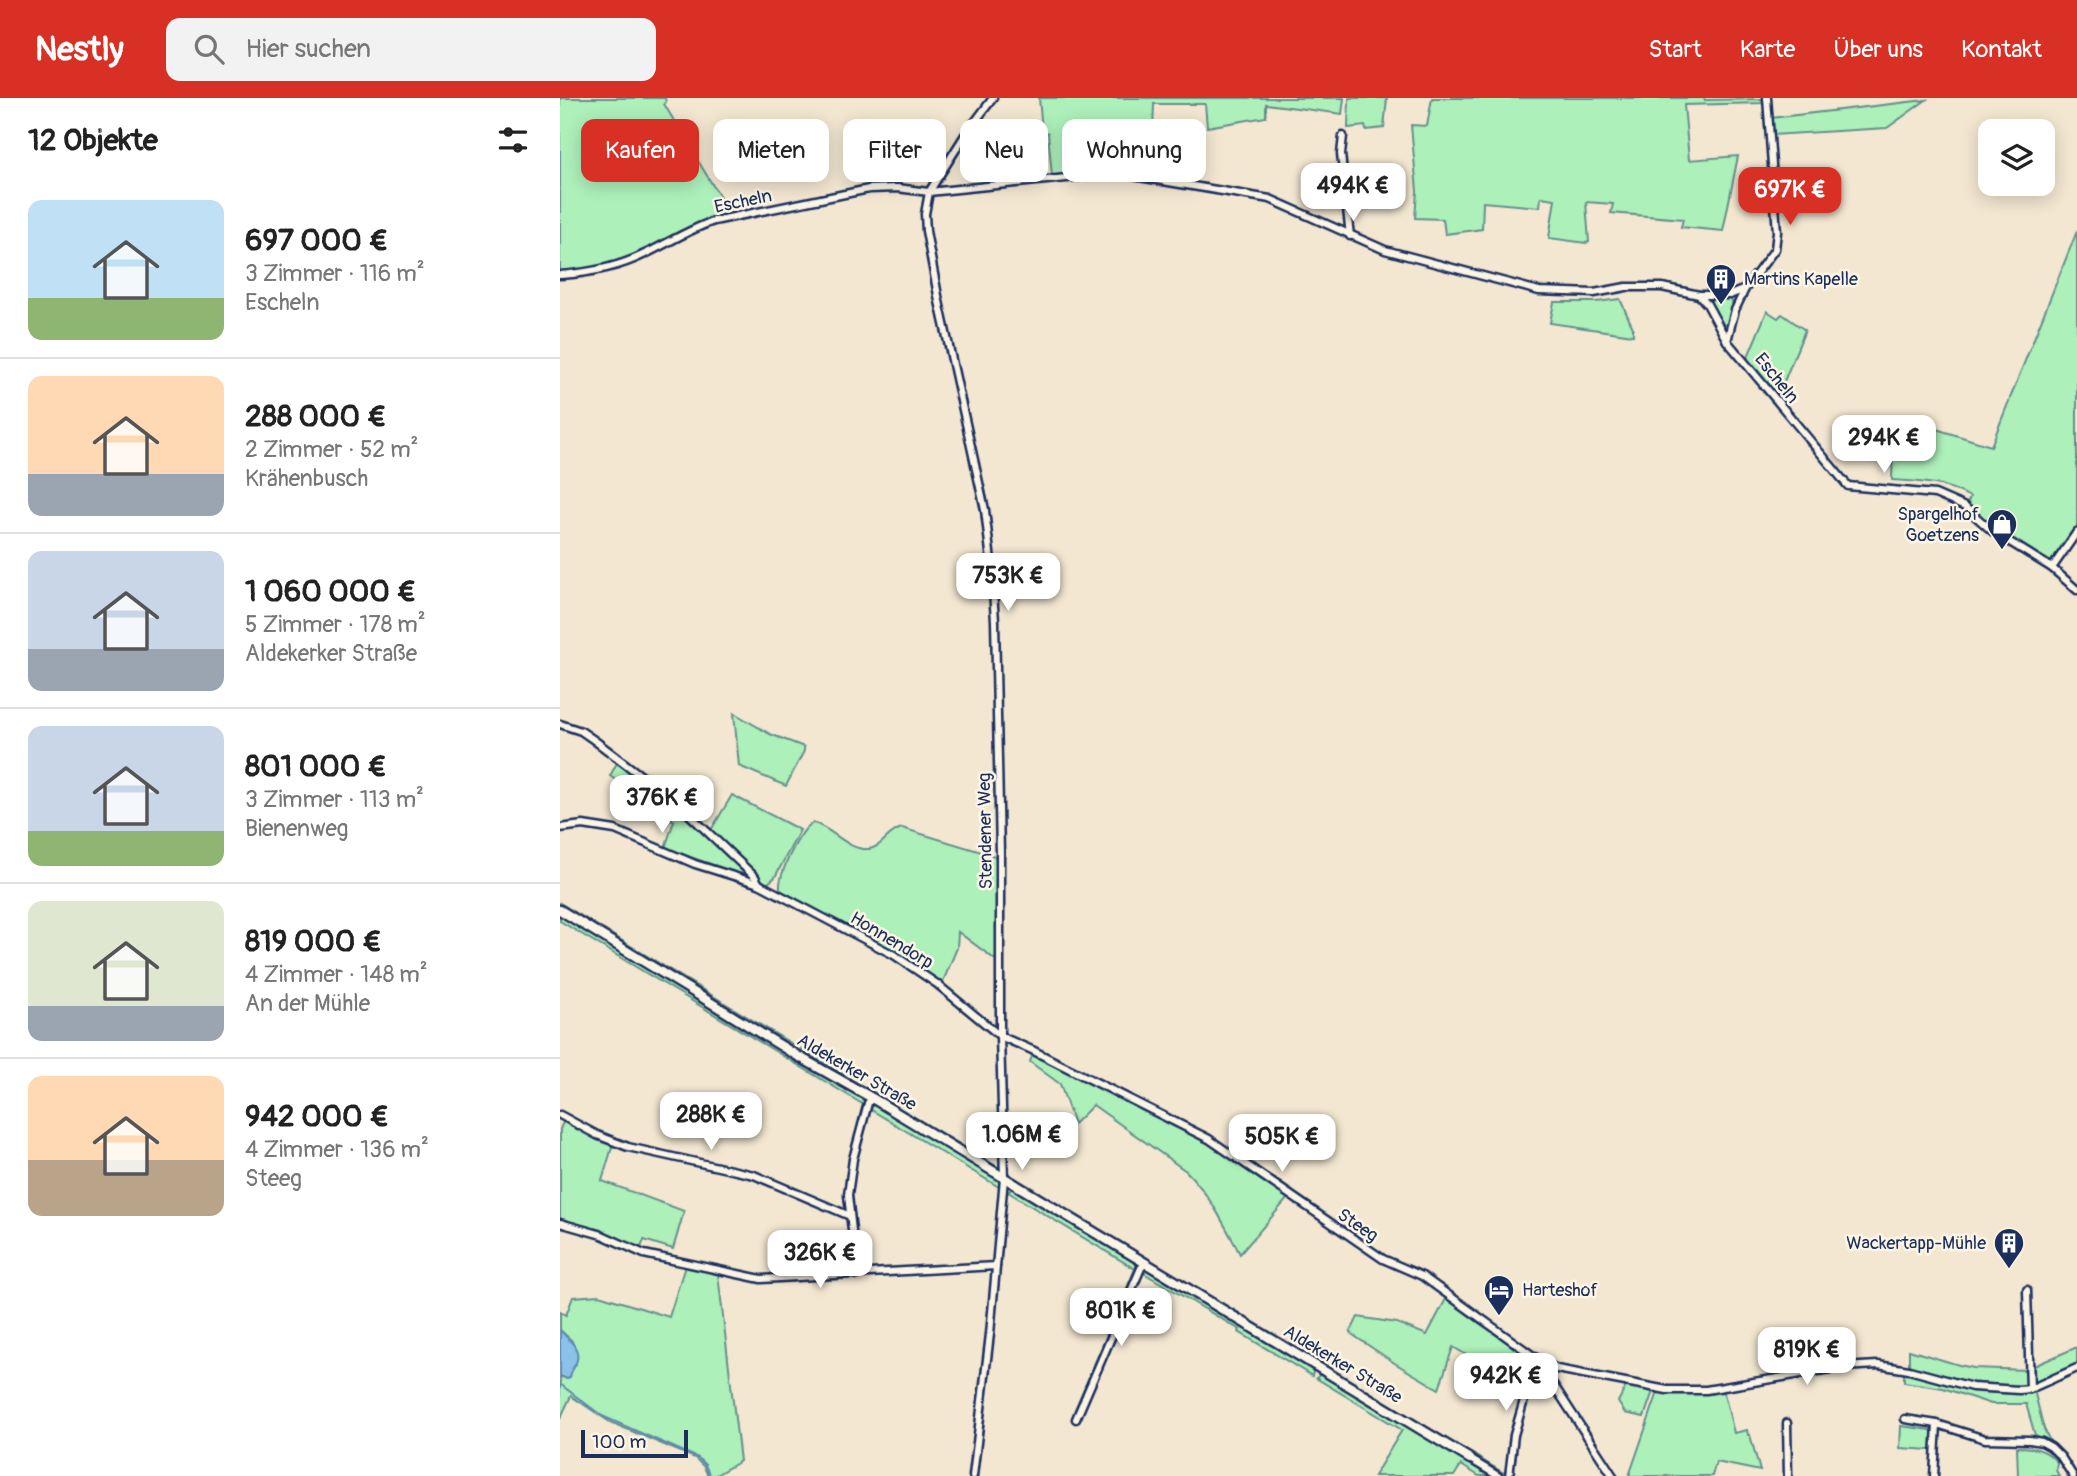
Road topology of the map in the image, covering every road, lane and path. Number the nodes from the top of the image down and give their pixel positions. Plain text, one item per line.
1 (993, 98) edge
2 (1767, 98) edge
3 (1343, 136) dead end
4 (929, 192) junction
5 (1350, 236) junction
6 (560, 275) edge
7 (1745, 289) junction
8 (1699, 295) junction
9 (1727, 341) junction
10 (2077, 532) edge
11 (2052, 568) junction
12 (2077, 590) edge
13 (560, 724) edge
14 (560, 828) edge
15 (759, 884) junction
16 (560, 910) edge
17 (1000, 1036) junction
18 (872, 1098) junction
19 (560, 1115) edge
20 (1004, 1178) junction
21 (850, 1216) junction
22 (560, 1223) edge
23 (1144, 1264) junction
24 (996, 1266) junction
25 (857, 1275) junction
26 (2027, 1290) dead end
27 (1536, 1358) junction
28 (2077, 1368) edge
29 (2030, 1389) junction
30 (1076, 1419) dead end
31 (1905, 1419) dead end
32 (1787, 1423) dead end
33 (1937, 1424) junction
34 (1470, 1459) joint
35 (974, 1476) edge
36 (1498, 1476) edge
37 (1508, 1476) edge
38 (1613, 1476) edge
39 (1788, 1476) edge
40 (1934, 1476) edge
41 (2073, 1476) edge

1 - 4 street
2 - 7 street
3 - 5 street
4 - 5 street, Escheln
4 - 6 street, Escheln
4 - 17 street, Stendener Weg
5 - 8 street, Escheln
7 - 8 street, Escheln
7 - 9 street
8 - 9 street, Escheln
9 - 11 street, Escheln
10 - 11 street
11 - 12 street, Escheln
13 - 15 street, Honnendorp
14 - 15 street, Honnendorp
15 - 17 street, Honnendorp
16 - 18 street, Aldekerker Straße
17 - 20 street, Stendener Weg
17 - 27 street, Steeg
18 - 20 street, Aldekerker Straße
18 - 21 street
19 - 21 street
20 - 23 street, Aldekerker Straße
20 - 24 street, Stendener Weg
21 - 25 street
22 - 25 street
23 - 30 street
23 - 34 street, Aldekerker Straße
24 - 25 street
24 - 35 street, Stendener Weg
26 - 29 street
27 - 29 street
27 - 37 street
27 - 38 street, Steeg
28 - 29 street
31 - 33 street
32 - 39 street
33 - 40 street
33 - 41 street
34 - 36 street, Aldekerker Straße

